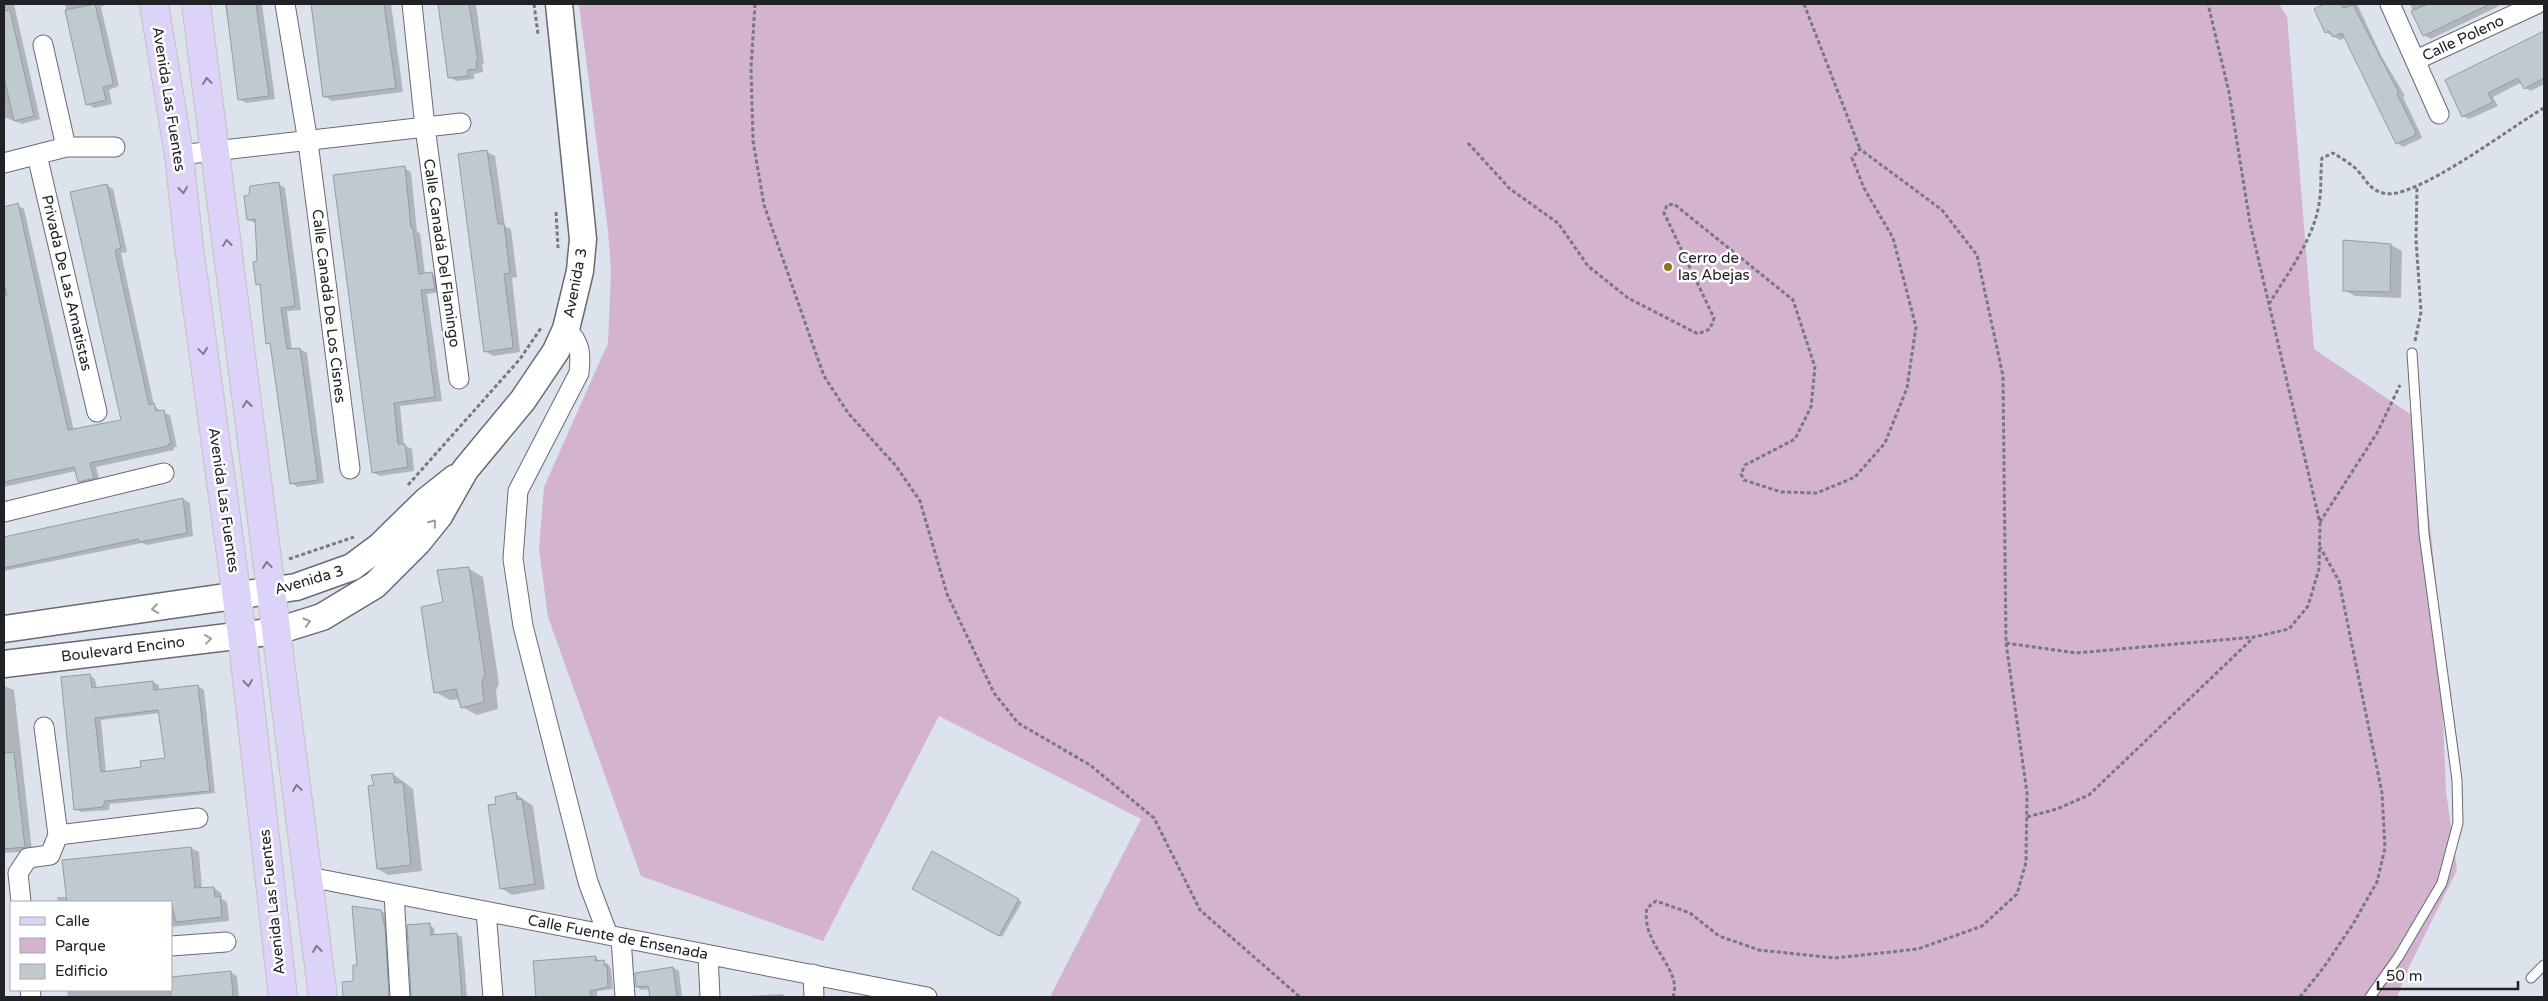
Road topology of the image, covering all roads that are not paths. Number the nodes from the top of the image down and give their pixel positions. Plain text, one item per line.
1 (154, 4) edge
2 (196, 4) edge
3 (285, 4) edge
4 (412, 4) edge
5 (559, 4) edge
6 (2390, 4) edge
7 (2537, 4) edge
8 (43, 45) dead end
9 (2416, 60) junction
10 (2439, 114) dead end
11 (461, 123) dead end
12 (425, 127) junction
13 (308, 142) junction
14 (115, 146) dead end
15 (66, 147) junction
16 (216, 151) junction
17 (38, 155) junction
18 (179, 156) junction
19 (4, 163) edge
20 (554, 328) junction
21 (2412, 352) road end
22 (459, 379) dead end
23 (97, 412) dead end
24 (350, 470) dead end
25 (164, 473) dead end
26 (4, 512) edge
27 (373, 553) junction
28 (270, 591) junction
29 (237, 596) junction
30 (4, 629) edge
31 (277, 631) junction
32 (242, 635) junction
33 (4, 664) edge
34 (44, 727) dead end
35 (198, 818) dead end
36 (58, 835) junction
37 (309, 877) junction
38 (394, 894) junction
39 (21, 901) edge
40 (486, 912) junction
41 (615, 936) junction
42 (226, 942) dead end
43 (172, 946) edge
44 (708, 955) junction
45 (2544, 965) edge
46 (813, 974) junction
47 (2531, 978) dead end
48 (283, 997) edge
49 (323, 997) edge
50 (400, 997) edge
51 (494, 997) edge
52 (625, 997) edge
53 (710, 997) edge
54 (814, 997) edge
55 (927, 997) edge
56 (2370, 997) edge

1 - 18 main road, Avenida Las Fuentes
16 -> 2 main road
3 - 13 street, Calle Canadá De Los Cisnes
4 - 12 street, Calle Canadá Del Flamingo
5 - 20 street, Avenida 3
6 - 9 street
7 - 9 street, Calle Poleno
8 - 15 street
9 - 10 street
11 - 12 street
12 - 13 street
12 - 22 street, Calle Canadá Del Flamingo
13 - 16 street
13 - 24 street, Calle Canadá De Los Cisnes
14 - 15 street
15 - 17 street
16 - 18 street
28 -> 16 main road
17 - 19 street
17 - 23 street, Privada De Las Amatistas
18 -> 29 main road, Avenida Las Fuentes
20 - 27 street, Avenida 3
20 - 41 street
21 - 56 lane
25 - 26 street
27 - 28 street, Avenida 3
31 -> 27 street, Avenida 3
28 - 29 street, Avenida 3
28 - 31 main road
29 -> 30 street
29 - 32 main road, Avenida Las Fuentes
31 - 32 street, Avenida 3
37 -> 31 main road
33 -> 32 street, Boulevard Encino
32 -> 48 main road, Avenida Las Fuentes
34 - 36 street
35 - 36 street
36 - 39 street
37 - 38 street, Calle Fuente de Ensenada
49 -> 37 main road
38 - 40 street, Calle Fuente de Ensenada
38 - 50 street
40 - 41 street, Calle Fuente de Ensenada
40 - 51 street
41 - 44 street, Calle Fuente de Ensenada
41 - 52 street
42 - 43 street
44 - 46 street, Calle Fuente de Ensenada
44 - 53 street
45 - 47 lane
46 - 54 street
46 - 55 street, Calle Fuente de Ensenada

